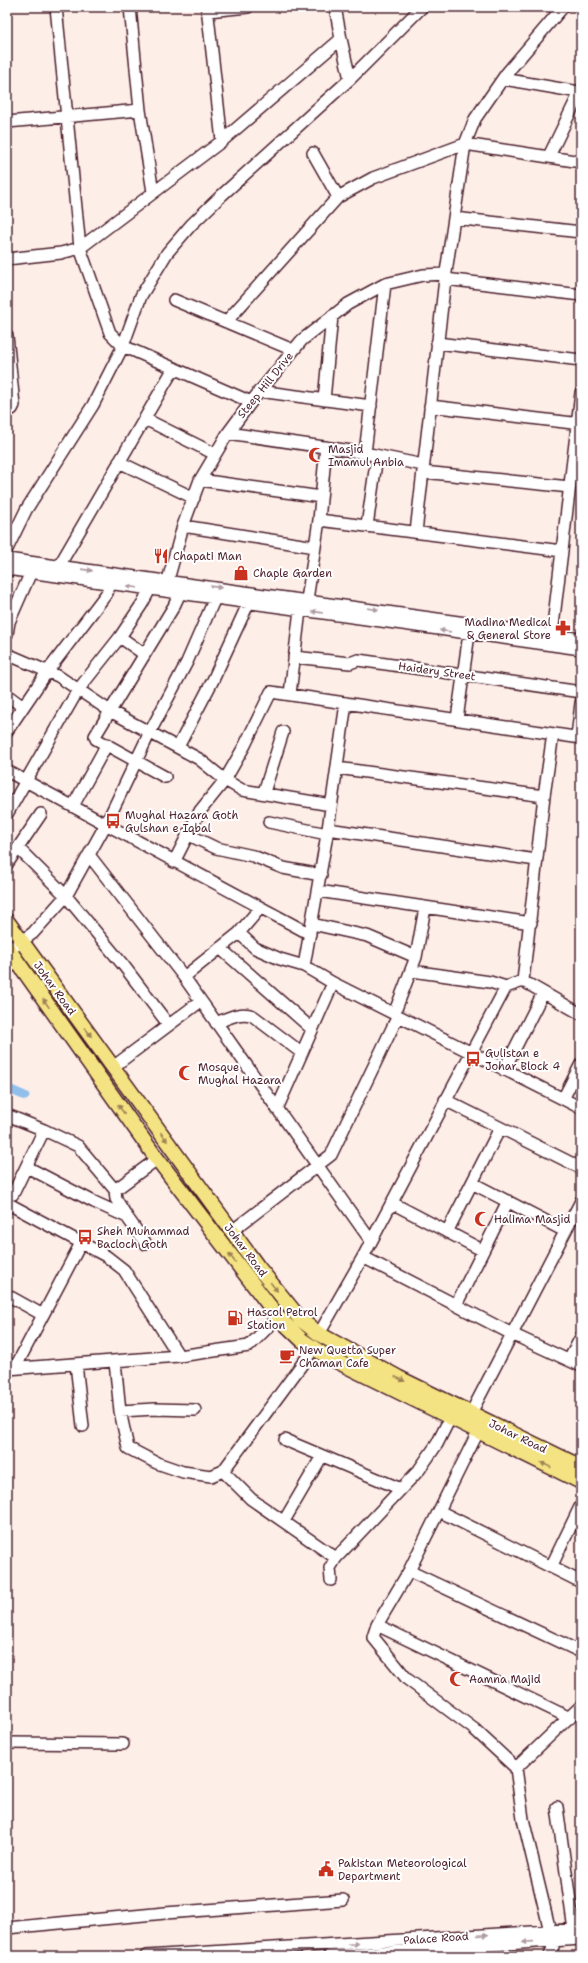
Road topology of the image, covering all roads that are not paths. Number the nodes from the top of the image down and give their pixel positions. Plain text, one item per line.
1 (56, 7) edge
2 (130, 7) edge
3 (248, 7) edge
4 (335, 7) edge
5 (422, 7) edge
6 (563, 7) edge
7 (207, 9) edge
8 (412, 12) edge
9 (341, 39) junction
10 (350, 79) junction
11 (503, 79) junction
12 (580, 91) edge
13 (140, 110) junction
14 (66, 117) junction
15 (7, 122) edge
16 (222, 141) junction
17 (465, 144) junction
18 (313, 153) dead end
19 (549, 156) junction
20 (581, 162) edge
21 (153, 192) junction
22 (338, 197) junction
23 (454, 218) junction
24 (581, 232) edge
25 (80, 248) junction
26 (7, 259) edge
27 (445, 277) junction
28 (385, 284) junction
29 (581, 295) edge
30 (174, 300) dead end
31 (332, 316) junction
32 (226, 322) junction
33 (7, 336) edge
34 (437, 343) junction
35 (123, 346) junction
36 (294, 350) junction
37 (581, 360) edge
38 (174, 368) junction
39 (259, 391) junction
40 (581, 393) edge
41 (324, 400) junction
42 (251, 402) junction
43 (371, 406) junction
44 (430, 406) junction
45 (7, 411) edge
46 (145, 419) junction
47 (579, 424) edge
48 (228, 433) junction
49 (326, 447) junction
50 (365, 453) junction
51 (215, 454) junction
52 (377, 456) junction
53 (119, 462) junction
54 (423, 469) junction
55 (200, 480) junction
56 (570, 487) junction
57 (321, 497) junction
58 (194, 498) junction
59 (319, 520) junction
60 (183, 526) junction
61 (367, 526) junction
62 (416, 532) junction
63 (315, 547) junction
64 (7, 549) edge
65 (562, 551) junction
66 (7, 559) edge
67 (59, 566) junction
68 (7, 569) edge
69 (30, 572) junction
70 (112, 579) junction
71 (168, 580) junction
72 (150, 589) junction
73 (180, 593) junction
74 (215, 598) junction
75 (307, 600) junction
76 (249, 602) junction
77 (300, 610) junction
78 (7, 634) edge
79 (469, 634) junction
80 (552, 634) junction
81 (120, 637) junction
82 (581, 639) edge
83 (581, 649) edge
84 (7, 654) edge
85 (144, 654) junction
86 (294, 657) junction
87 (47, 672) junction
88 (464, 675) junction
89 (78, 690) junction
90 (581, 692) edge
91 (290, 694) junction
92 (7, 695) edge
93 (346, 703) junction
94 (581, 703) edge
95 (23, 707) junction
96 (110, 711) junction
97 (456, 720) junction
98 (7, 731) edge
99 (150, 732) junction
100 (283, 732) dead end
101 (553, 734) junction
102 (579, 737) edge
103 (107, 744) junction
104 (178, 747) junction
105 (136, 761) junction
106 (337, 768) junction
107 (7, 771) edge
108 (165, 777) dead end
109 (224, 780) junction
110 (26, 781) junction
111 (264, 792) junction
112 (544, 796) junction
113 (331, 805) junction
114 (73, 806) junction
115 (7, 814) edge
116 (41, 814) dead end
117 (269, 822) dead end
118 (106, 824) junction
119 (328, 831) junction
120 (187, 834) junction
121 (18, 848) junction
122 (89, 856) junction
123 (536, 860) junction
124 (174, 862) junction
125 (7, 864) edge
126 (321, 875) junction
127 (318, 891) junction
128 (66, 896) junction
129 (260, 908) junction
130 (425, 908) junction
131 (7, 921) edge
132 (531, 924) junction
133 (311, 929) junction
134 (238, 933) junction
135 (21, 941) junction
136 (220, 948) junction
137 (10, 957) edge
138 (416, 957) junction
139 (304, 966) junction
140 (412, 971) junction
141 (184, 978) junction
142 (523, 981) junction
143 (333, 983) junction
144 (506, 987) junction
145 (544, 993) junction
146 (201, 1001) junction
147 (581, 1014) edge
148 (396, 1015) junction
149 (216, 1023) junction
150 (168, 1024) junction
151 (312, 1029) junction
152 (302, 1053) junction
153 (470, 1053) junction
154 (581, 1064) edge
155 (112, 1067) junction
156 (504, 1070) junction
157 (563, 1099) junction
158 (445, 1100) junction
159 (581, 1108) edge
160 (278, 1109) junction
161 (7, 1115) edge
162 (500, 1128) junction
163 (44, 1130) junction
164 (158, 1159) junction
165 (27, 1167) junction
166 (318, 1167) junction
167 (581, 1168) edge
168 (472, 1183) junction
169 (115, 1190) junction
170 (7, 1195) edge
171 (508, 1201) junction
172 (581, 1201) edge
173 (7, 1203) edge
174 (392, 1203) junction
175 (127, 1217) junction
176 (232, 1231) junction
177 (565, 1231) junction
178 (447, 1232) junction
179 (372, 1241) junction
180 (81, 1243) junction
181 (146, 1244) dead end
182 (482, 1250) junction
183 (363, 1257) junction
184 (7, 1295) edge
185 (456, 1305) junction
186 (43, 1315) junction
187 (278, 1317) junction
188 (319, 1334) junction
189 (512, 1334) junction
190 (581, 1338) edge
191 (314, 1348) junction
192 (179, 1356) junction
193 (569, 1360) junction
194 (115, 1362) junction
195 (76, 1364) junction
196 (581, 1366) edge
197 (11, 1368) edge
198 (195, 1410) dead end
199 (120, 1411) junction
200 (470, 1413) junction
201 (450, 1418) junction
202 (83, 1426) dead end
203 (478, 1432) junction
204 (285, 1440) dead end
205 (322, 1456) junction
206 (581, 1467) edge
207 (223, 1471) junction
208 (581, 1482) edge
209 (401, 1489) junction
210 (581, 1505) edge
211 (439, 1511) junction
212 (284, 1520) junction
213 (336, 1558) junction
214 (551, 1567) junction
215 (409, 1571) junction
216 (331, 1580) dead end
217 (581, 1582) edge
218 (377, 1625) junction
219 (581, 1652) edge
220 (581, 1706) edge
221 (570, 1718) junction
222 (7, 1743) edge
223 (123, 1744) dead end
224 (516, 1768) junction
225 (557, 1807) dead end
226 (342, 1900) dead end
227 (7, 1928) edge
228 (579, 1932) edge
229 (551, 1936) junction
230 (146, 1956) edge
231 (329, 1956) edge
232 (550, 1956) edge

1 - 14 street
2 - 13 street
3 - 7 street
4 - 9 street
5 - 8 street
6 - 11 street
7 - 16 street
8 - 10 street
9 - 10 street
9 - 16 street
10 - 35 street
11 - 12 street
11 - 17 street
12 - 19 street
13 - 14 street
13 - 21 street
14 - 15 street
14 - 25 street
16 - 21 street
17 - 19 street
17 - 22 street
17 - 23 street
18 - 22 street
19 - 20 street
21 - 25 street
22 - 32 street
23 - 24 street
23 - 27 street
25 - 26 street
25 - 35 street
27 - 28 street, Steep Hill Drive
27 - 29 street, Steep Hill Drive
27 - 34 street
28 - 31 street, Steep Hill Drive
28 - 43 street
30 - 32 street
31 - 36 street, Steep Hill Drive
31 - 41 street
32 - 36 street
33 - 45 street
34 - 37 street
34 - 44 street
35 - 38 street
35 - 64 street
36 - 39 street, Steep Hill Drive
38 - 42 street
38 - 46 street
39 - 41 street
39 - 42 street, Steep Hill Drive
40 - 47 street
41 - 43 street
42 - 48 street, Steep Hill Drive
43 - 50 street
44 - 47 street
44 - 54 street
46 - 51 street
46 - 53 street
47 - 56 street
48 - 49 street
48 - 51 street, Steep Hill Drive
49 - 50 street
49 - 57 street
50 - 52 street
51 - 55 street, Steep Hill Drive
52 - 54 street
52 - 61 street
53 - 58 street
53 - 67 street
54 - 56 street
54 - 62 street
55 - 57 street
55 - 58 street, Steep Hill Drive
56 - 65 street
57 - 59 street
58 - 60 street, Steep Hill Drive
59 - 61 street
59 - 63 street
60 - 63 street
60 - 71 street, Steep Hill Drive
61 - 62 street
62 - 65 street
63 - 75 street
65 - 80 street
66 - 67 street
67 -> 70 street
68 - 69 street
69 - 70 street
69 - 78 street
70 - 71 street
72 -> 70 street
70 - 87 street
71 -> 75 street
72 - 73 street
72 - 81 street
73 - 74 street
73 - 85 street
74 - 76 street
74 - 99 street
75 -> 80 street
76 - 77 street
76 - 104 street
79 -> 77 street
77 - 86 street
79 - 83 street
79 - 88 street
80 - 82 street
81 - 85 street
81 - 89 street
84 - 87 street
85 - 96 street
86 - 88 street, Haidery Street
86 - 91 street
87 - 89 street
87 - 95 street
88 - 90 street, Haidery Street
88 - 97 street
89 - 96 street
89 - 110 street
91 - 93 street
91 - 109 street
92 - 95 street
93 - 97 street
93 - 106 street
94 - 102 street
95 - 98 street
96 - 99 street
96 - 103 street
97 - 101 street
99 - 104 street
99 - 105 street
100 - 111 street
101 - 102 street
101 - 112 street
103 - 105 street
103 - 114 street
104 - 109 street
105 - 108 street
105 - 118 street
106 - 112 street
106 - 113 street
107 - 110 street
109 - 111 street
109 - 120 street
110 - 114 street
110 - 115 street
111 - 113 street
112 - 123 street
113 - 119 street
114 - 118 street
116 - 121 street
117 - 119 street
118 - 122 street
118 - 124 street
119 - 123 street
119 - 126 street
120 - 124 street
120 - 126 street
121 - 125 street
121 - 128 street
122 - 128 street
122 - 141 street
123 - 132 street
124 - 129 street
126 - 127 street
127 - 130 street
127 - 133 street
128 - 135 street
128 - 150 street
129 - 133 street
129 - 134 street
130 - 132 street
130 - 138 street
131 - 135 main road, Johar Road
132 - 142 street
133 - 138 street
133 - 139 street
134 - 136 street
134 - 139 street
135 - 137 street
135 -> 155 main road, Johar Road
136 - 141 street
136 - 151 street
164 -> 137 main road, Johar Road
138 - 140 street
139 - 143 street
140 - 144 street
140 - 148 street
141 - 146 street
142 - 144 street
142 - 145 street
143 - 148 street
143 - 151 street
144 - 153 street
145 - 147 street
145 - 156 street
146 - 149 street
146 - 150 street
148 - 153 street
148 - 166 street
149 - 152 street
149 - 160 street
150 - 155 street
151 - 152 street
152 - 160 street
153 - 156 street
153 - 158 street
154 - 157 street
155 -> 176 main road, Johar Road
156 - 157 street
157 - 159 street
158 - 162 street
158 - 174 street
160 - 166 street
161 - 163 street
162 - 167 street
162 - 168 street
163 - 165 street
163 - 169 street
164 - 169 street
187 -> 164 main road, Johar Road
165 - 170 street
165 - 175 street
166 - 176 street
166 - 179 street
168 - 171 street
168 - 178 street
169 - 175 street
171 - 177 street
171 - 182 street
172 - 177 street
173 - 180 street
174 - 178 street
174 - 179 street
175 - 181 street
176 -> 188 main road, Johar Road
177 - 189 street
178 - 182 street
179 - 183 street
180 - 186 street
180 - 192 street
182 - 185 street
183 - 185 street
183 - 188 street
184 - 186 street
185 - 189 street
186 - 197 street
187 - 191 main road, Johar Road
187 - 192 street
188 -> 200 main road, Johar Road
189 - 193 street
189 - 200 street
190 - 193 street
191 - 201 main road, Johar Road
191 - 207 street
192 - 194 street
193 - 196 street
194 - 195 street
194 - 199 street
195 - 197 street
195 - 202 street
198 - 199 street
199 - 207 street
200 - 206 main road, Johar Road
201 - 203 main road, Johar Road
201 - 209 street
208 -> 203 main road, Johar Road
203 - 211 street
204 - 205 street
205 - 209 street
205 - 212 street
207 - 212 street
209 - 213 street
210 - 214 street
211 - 214 street
211 - 215 street
212 - 213 street
213 - 216 street
214 - 217 street
215 - 218 street
215 - 219 street
218 - 221 street
218 - 224 street
220 - 221 street
221 - 224 street
222 - 223 street
224 - 229 street
225 - 228 street
226 - 227 street
228 - 229 street, Palace Road
230 -> 229 street, Palace Road
229 -> 231 street, Palace Road
229 - 232 street

